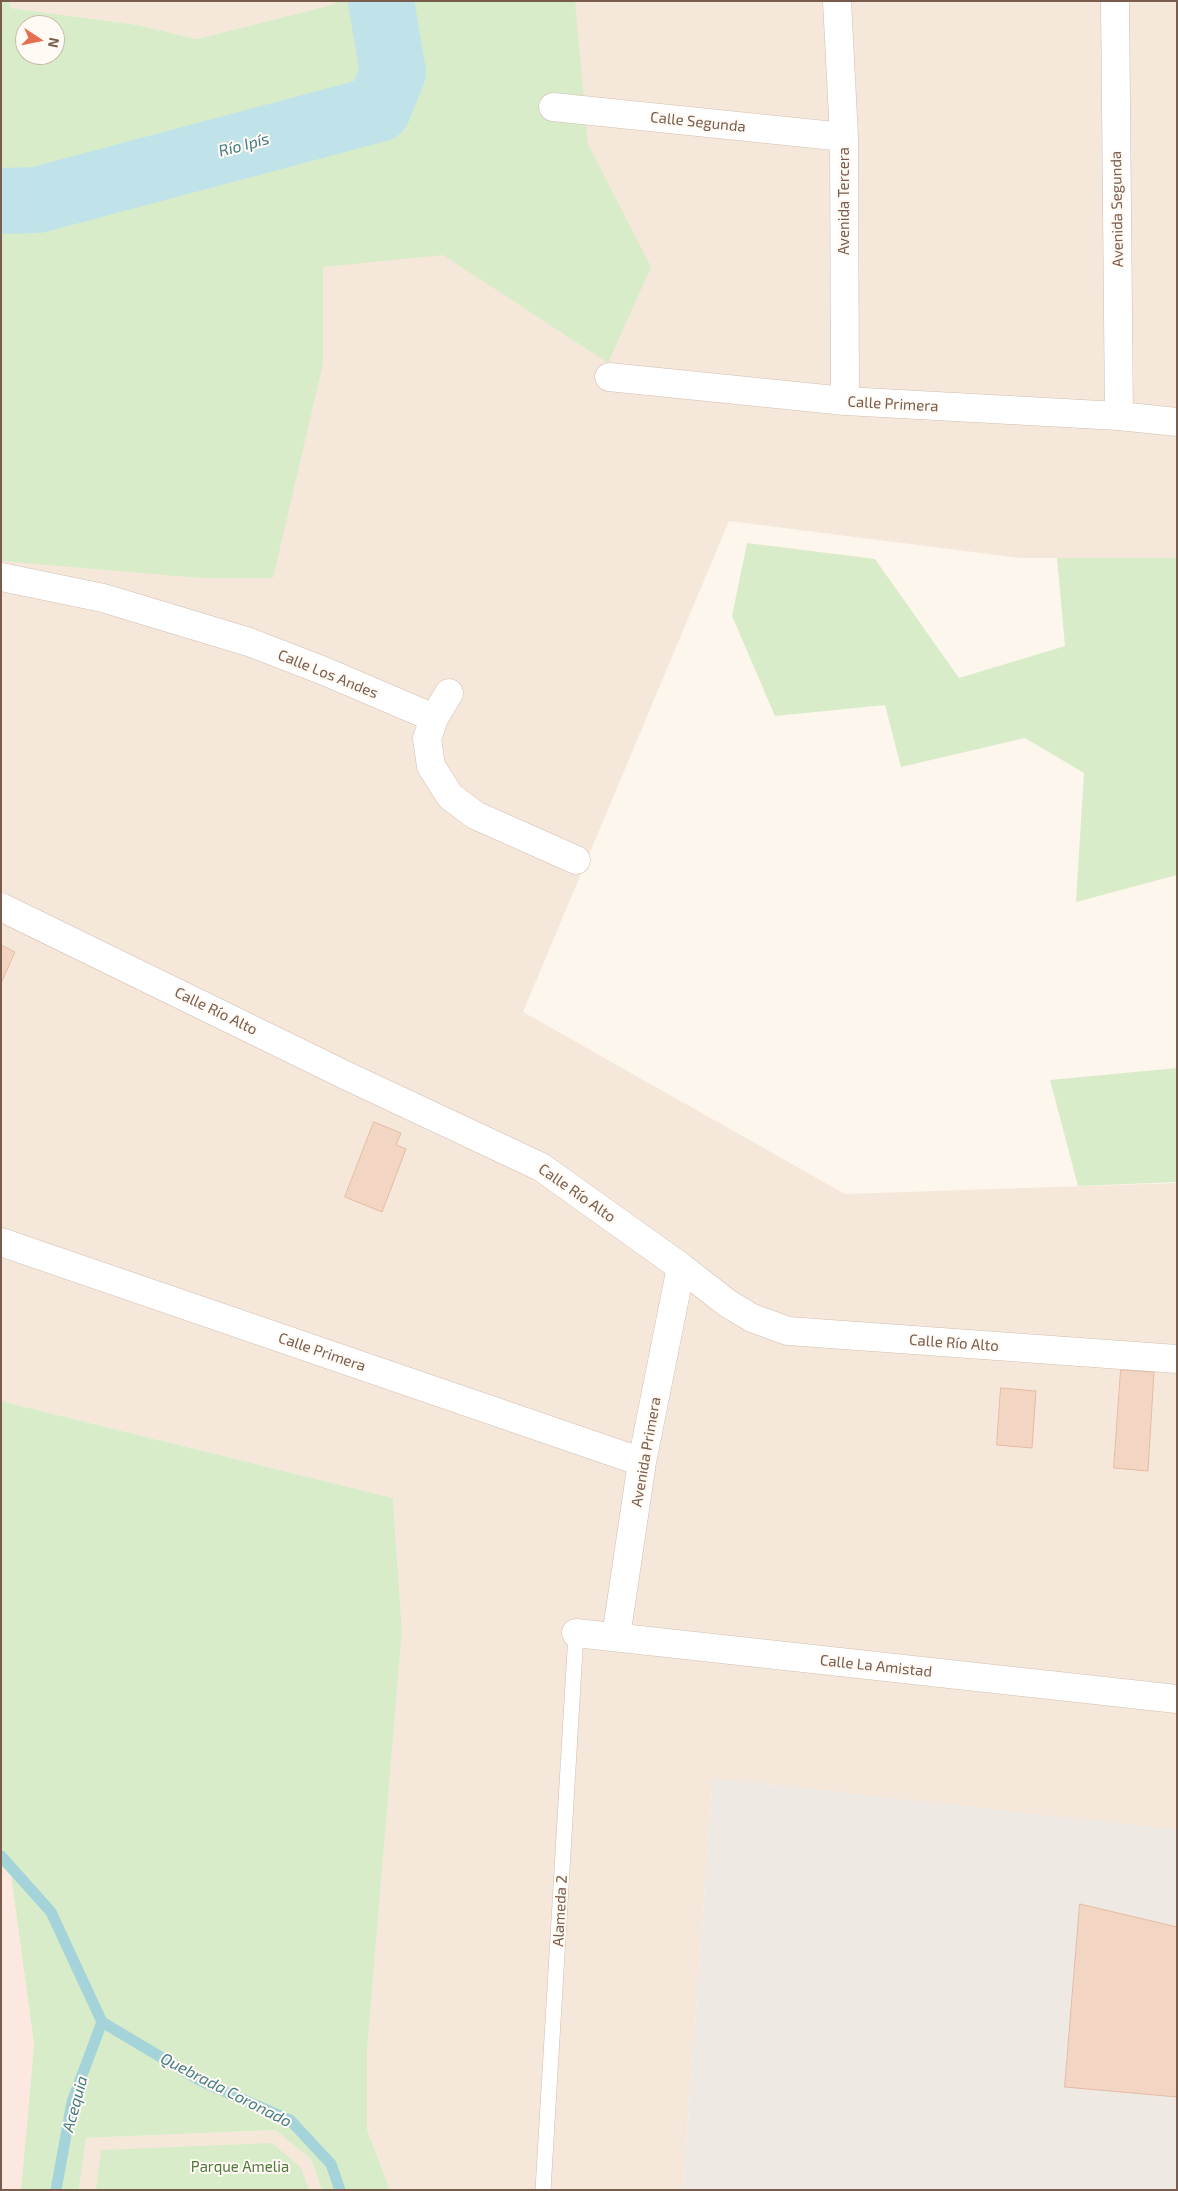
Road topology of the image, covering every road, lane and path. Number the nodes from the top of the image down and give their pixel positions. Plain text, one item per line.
1 (837, 1) edge
2 (1115, 1) edge
3 (552, 107) dead end
4 (844, 137) junction
5 (609, 377) dead end
6 (845, 401) junction
7 (1119, 416) junction
8 (1177, 422) edge
9 (1, 576) edge
10 (449, 693) dead end
11 (434, 718) junction
12 (576, 860) dead end
13 (1, 907) edge
14 (1, 1242) edge
15 (681, 1267) junction
16 (1177, 1359) edge
17 (642, 1462) junction
18 (576, 1633) joint
19 (616, 1637) junction
20 (1177, 1699) edge
21 (543, 2190) edge

1 - 4 street, Avenida Tercera
2 - 7 street, Avenida Segunda
3 - 4 street, Calle Segunda
4 - 6 street, Avenida Tercera
5 - 6 street, Calle Primera
6 - 7 street, Calle Primera
7 - 8 street, Calle Primera
9 - 11 street, Calle Los Andes
10 - 11 street
11 - 12 street
13 - 15 street, Calle Río Alto
14 - 17 street, Calle Primera
15 - 16 street, Calle Río Alto
15 - 17 street, Avenida Primera
17 - 19 street, Avenida Primera
18 - 19 street, Calle La Amistad
18 - 21 lane, Alameda 2
19 - 20 street, Calle La Amistad

